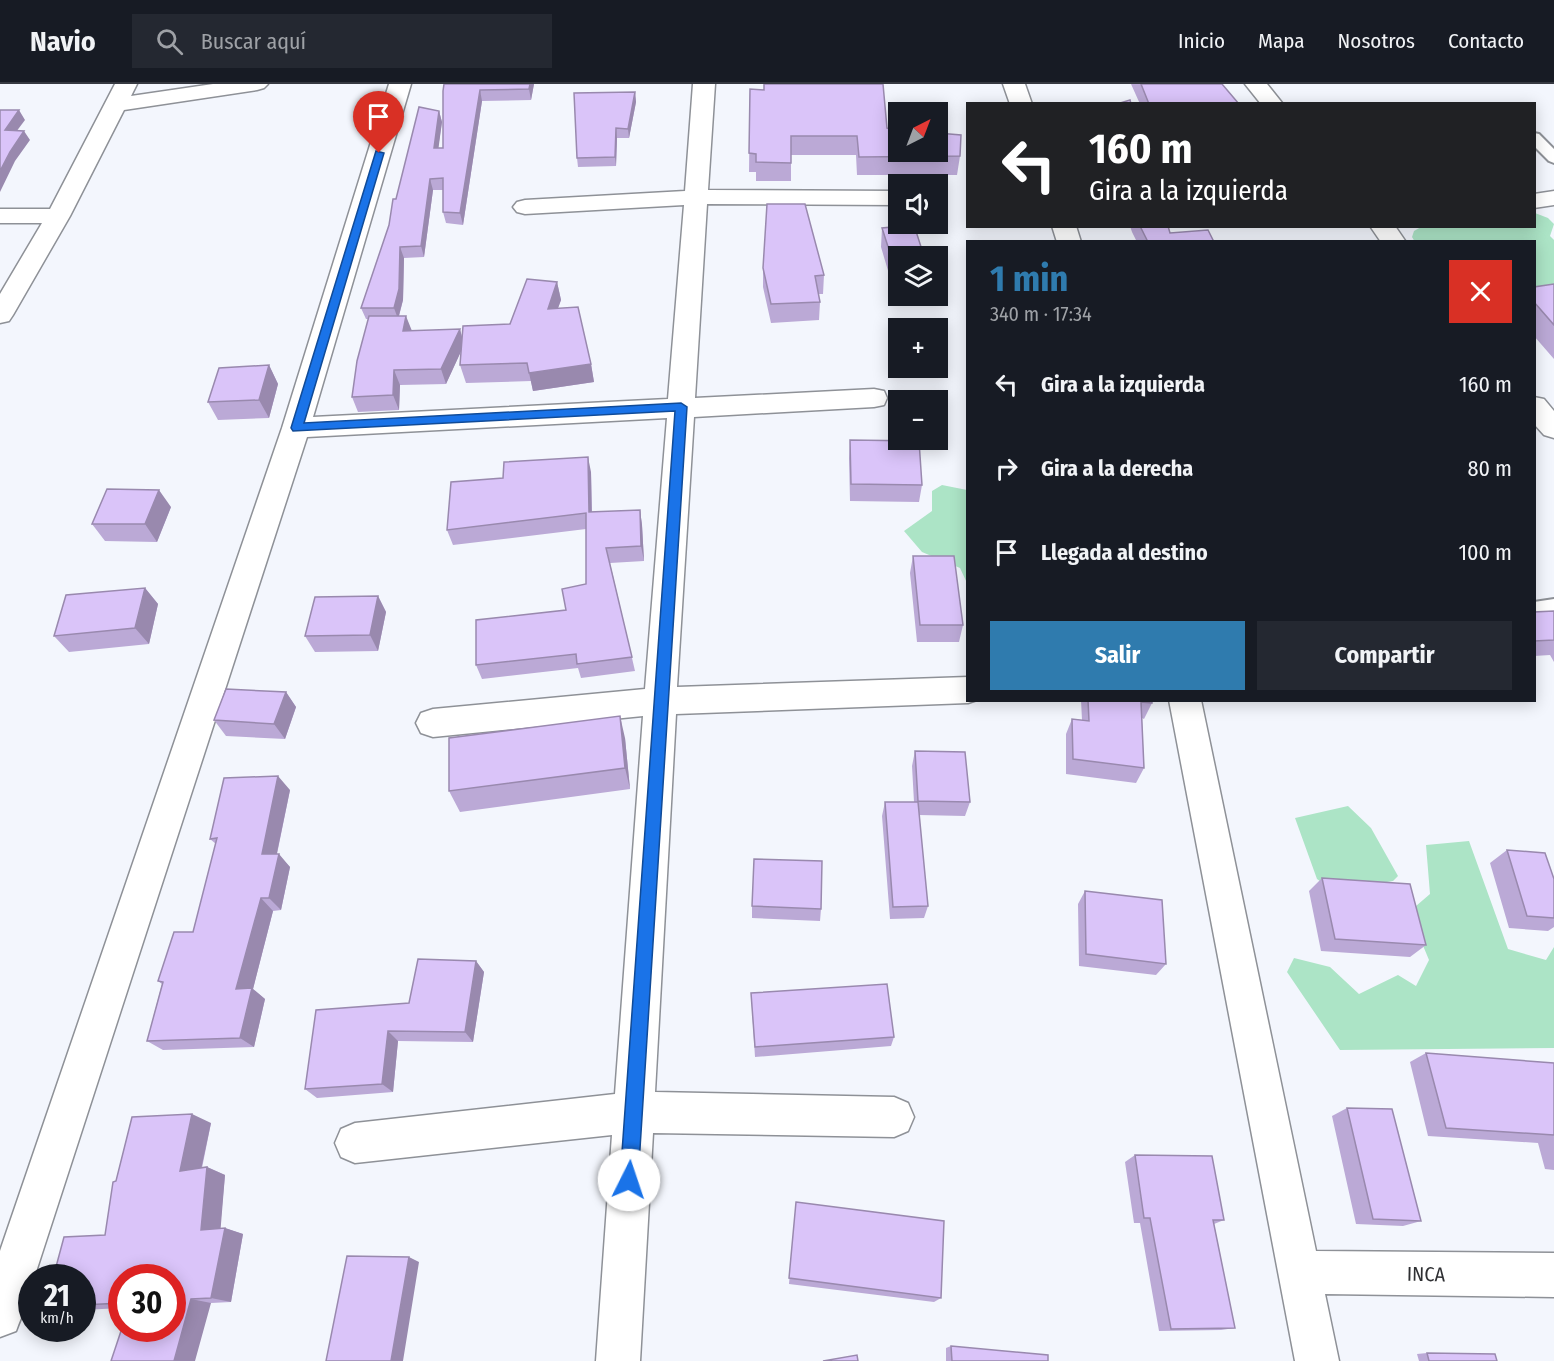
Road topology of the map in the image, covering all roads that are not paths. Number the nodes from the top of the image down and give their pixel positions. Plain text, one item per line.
1 (257, 84) edge
2 (400, 84) edge
3 (704, 84) edge
4 (1014, 84) edge
5 (1256, 84) edge
6 (122, 94) edge
7 (1020, 102) edge
8 (1271, 102) edge
9 (1536, 139) edge
10 (1554, 158) edge
11 (698, 197) junction
12 (888, 198) edge
13 (1554, 198) edge
14 (1536, 201) edge
15 (525, 207) dead end
16 (0, 216) edge
17 (58, 216) junction
18 (0, 315) edge
19 (874, 398) dead end
20 (681, 407) junction
21 (1536, 408) edge
22 (297, 428) junction
23 (1554, 428) edge
24 (1554, 607) edge
25 (1536, 610) edge
26 (966, 690) edge
27 (660, 701) junction
28 (1185, 702) edge
29 (433, 723) dead end
30 (633, 1112) junction
31 (894, 1117) dead end
32 (356, 1143) dead end
33 (1299, 1272) junction
34 (1554, 1275) edge
35 (0, 1314) edge
36 (618, 1361) edge
37 (1317, 1361) edge

1 - 6 street
2 - 22 street
3 - 11 street
4 - 7 street
5 - 8 street
6 - 17 street
9 - 10 lane
11 - 12 street
11 - 15 street
11 - 20 street
13 - 14 street
16 - 17 street
17 - 18 street
19 - 20 street
20 - 22 street
20 - 27 street
21 - 23 street
22 - 35 street
24 - 25 lane
26 - 27 street
27 - 29 street
27 - 30 street
28 - 33 street
30 - 31 street
30 - 32 street
30 - 36 street
33 - 34 street, INCA
33 - 37 street

